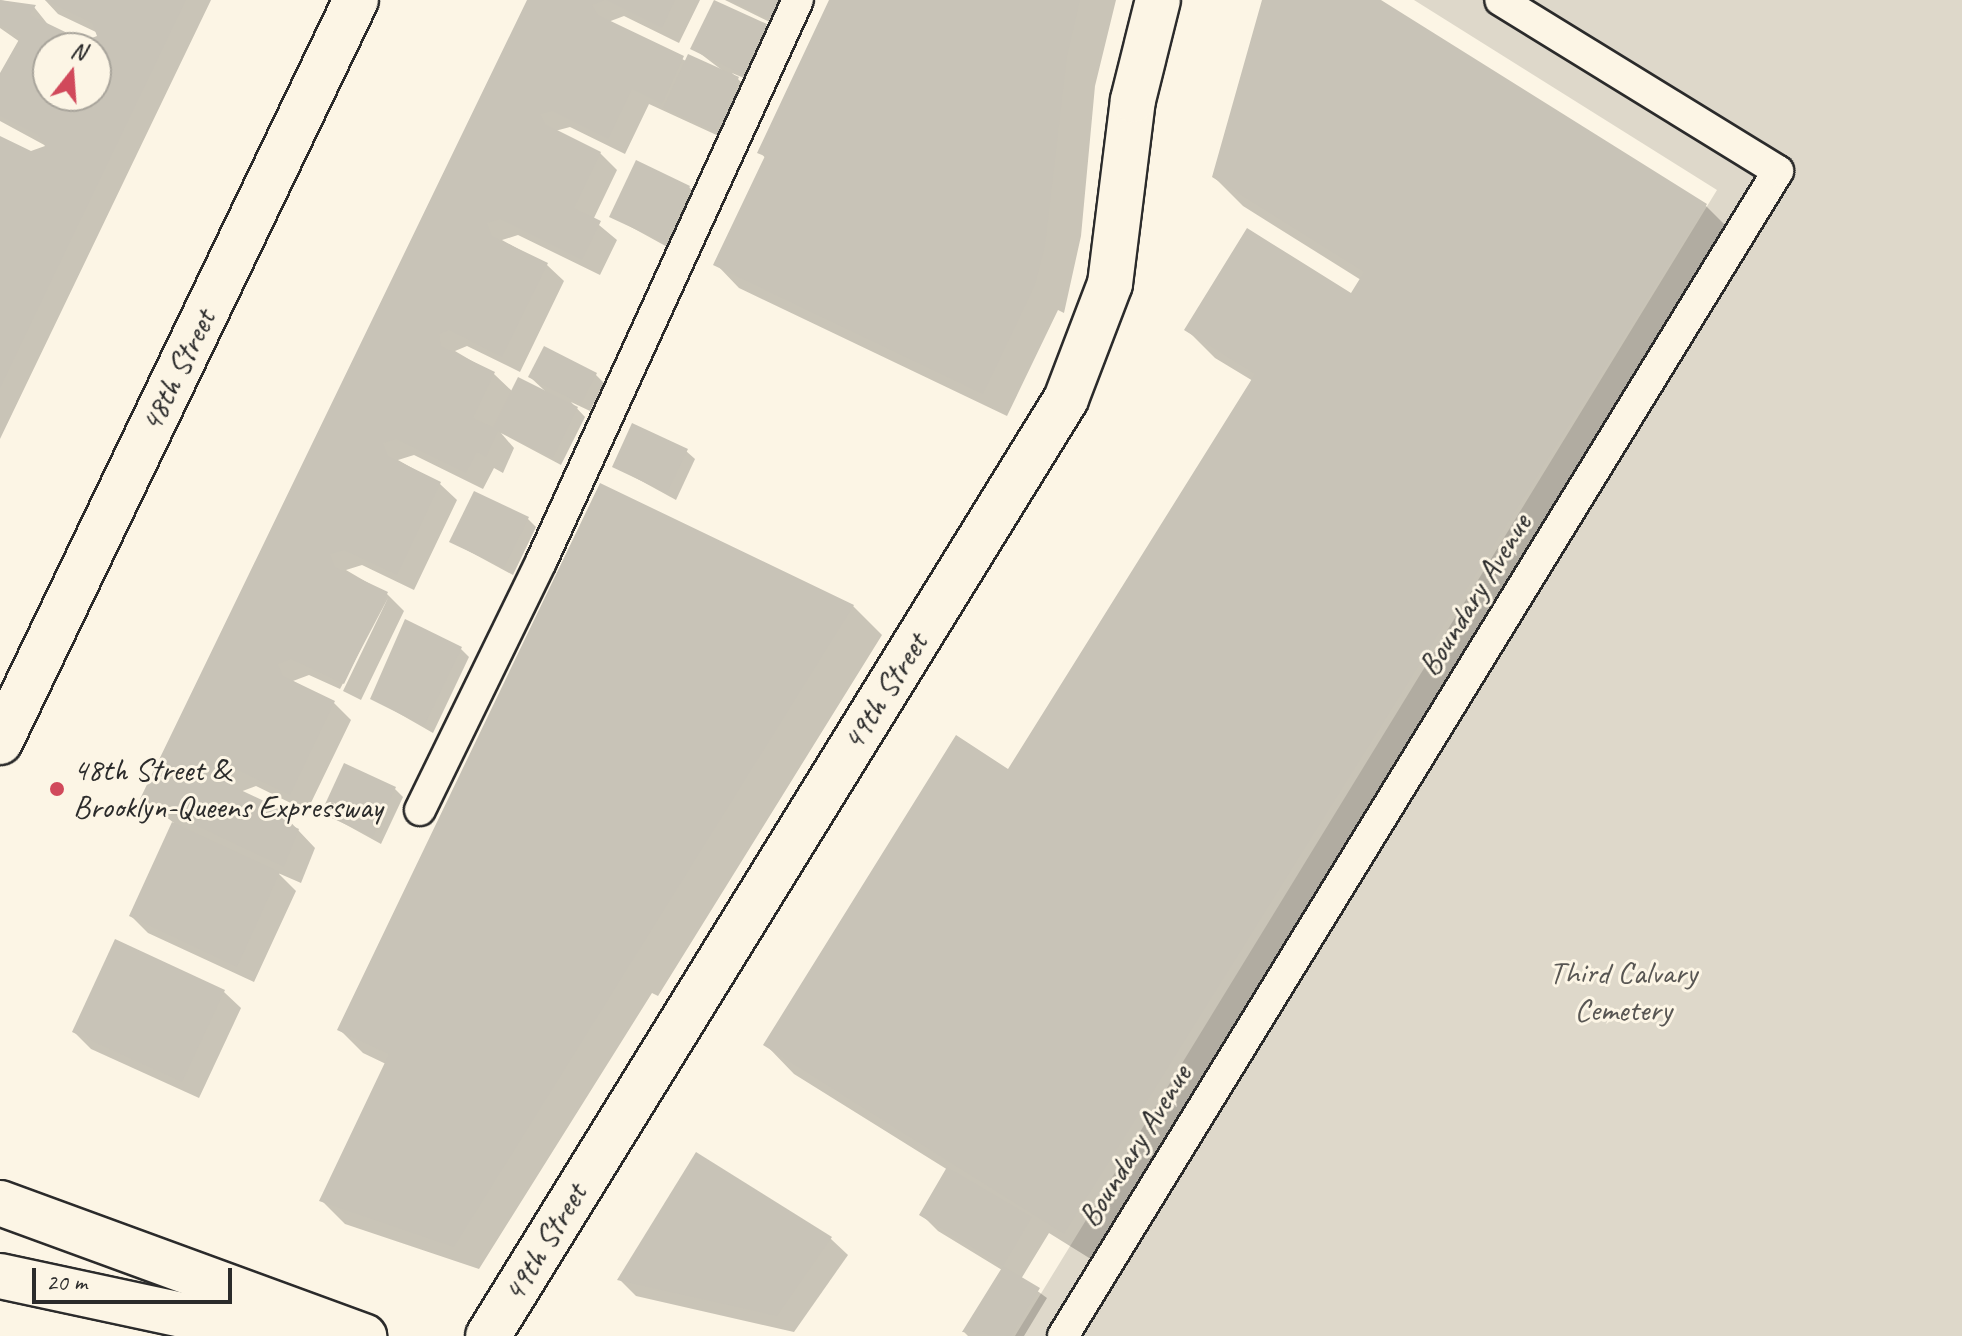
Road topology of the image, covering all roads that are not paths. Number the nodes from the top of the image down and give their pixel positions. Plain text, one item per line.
1 (356, 0) edge
2 (798, 0) edge
3 (1158, 0) edge
4 (1500, 0) edge
5 (0, 742) edge
6 (420, 810) dead end
7 (0, 1203) edge
8 (0, 1276) edge
9 (280, 1336) edge
10 (364, 1336) edge
11 (488, 1336) edge
12 (1063, 1336) edge

1 - 5 main road, 48th Street
2 - 6 lane
3 - 11 main road, 49th Street
4 - 12 lane, Boundary Avenue
7 - 10 main road
8 - 9 main road

